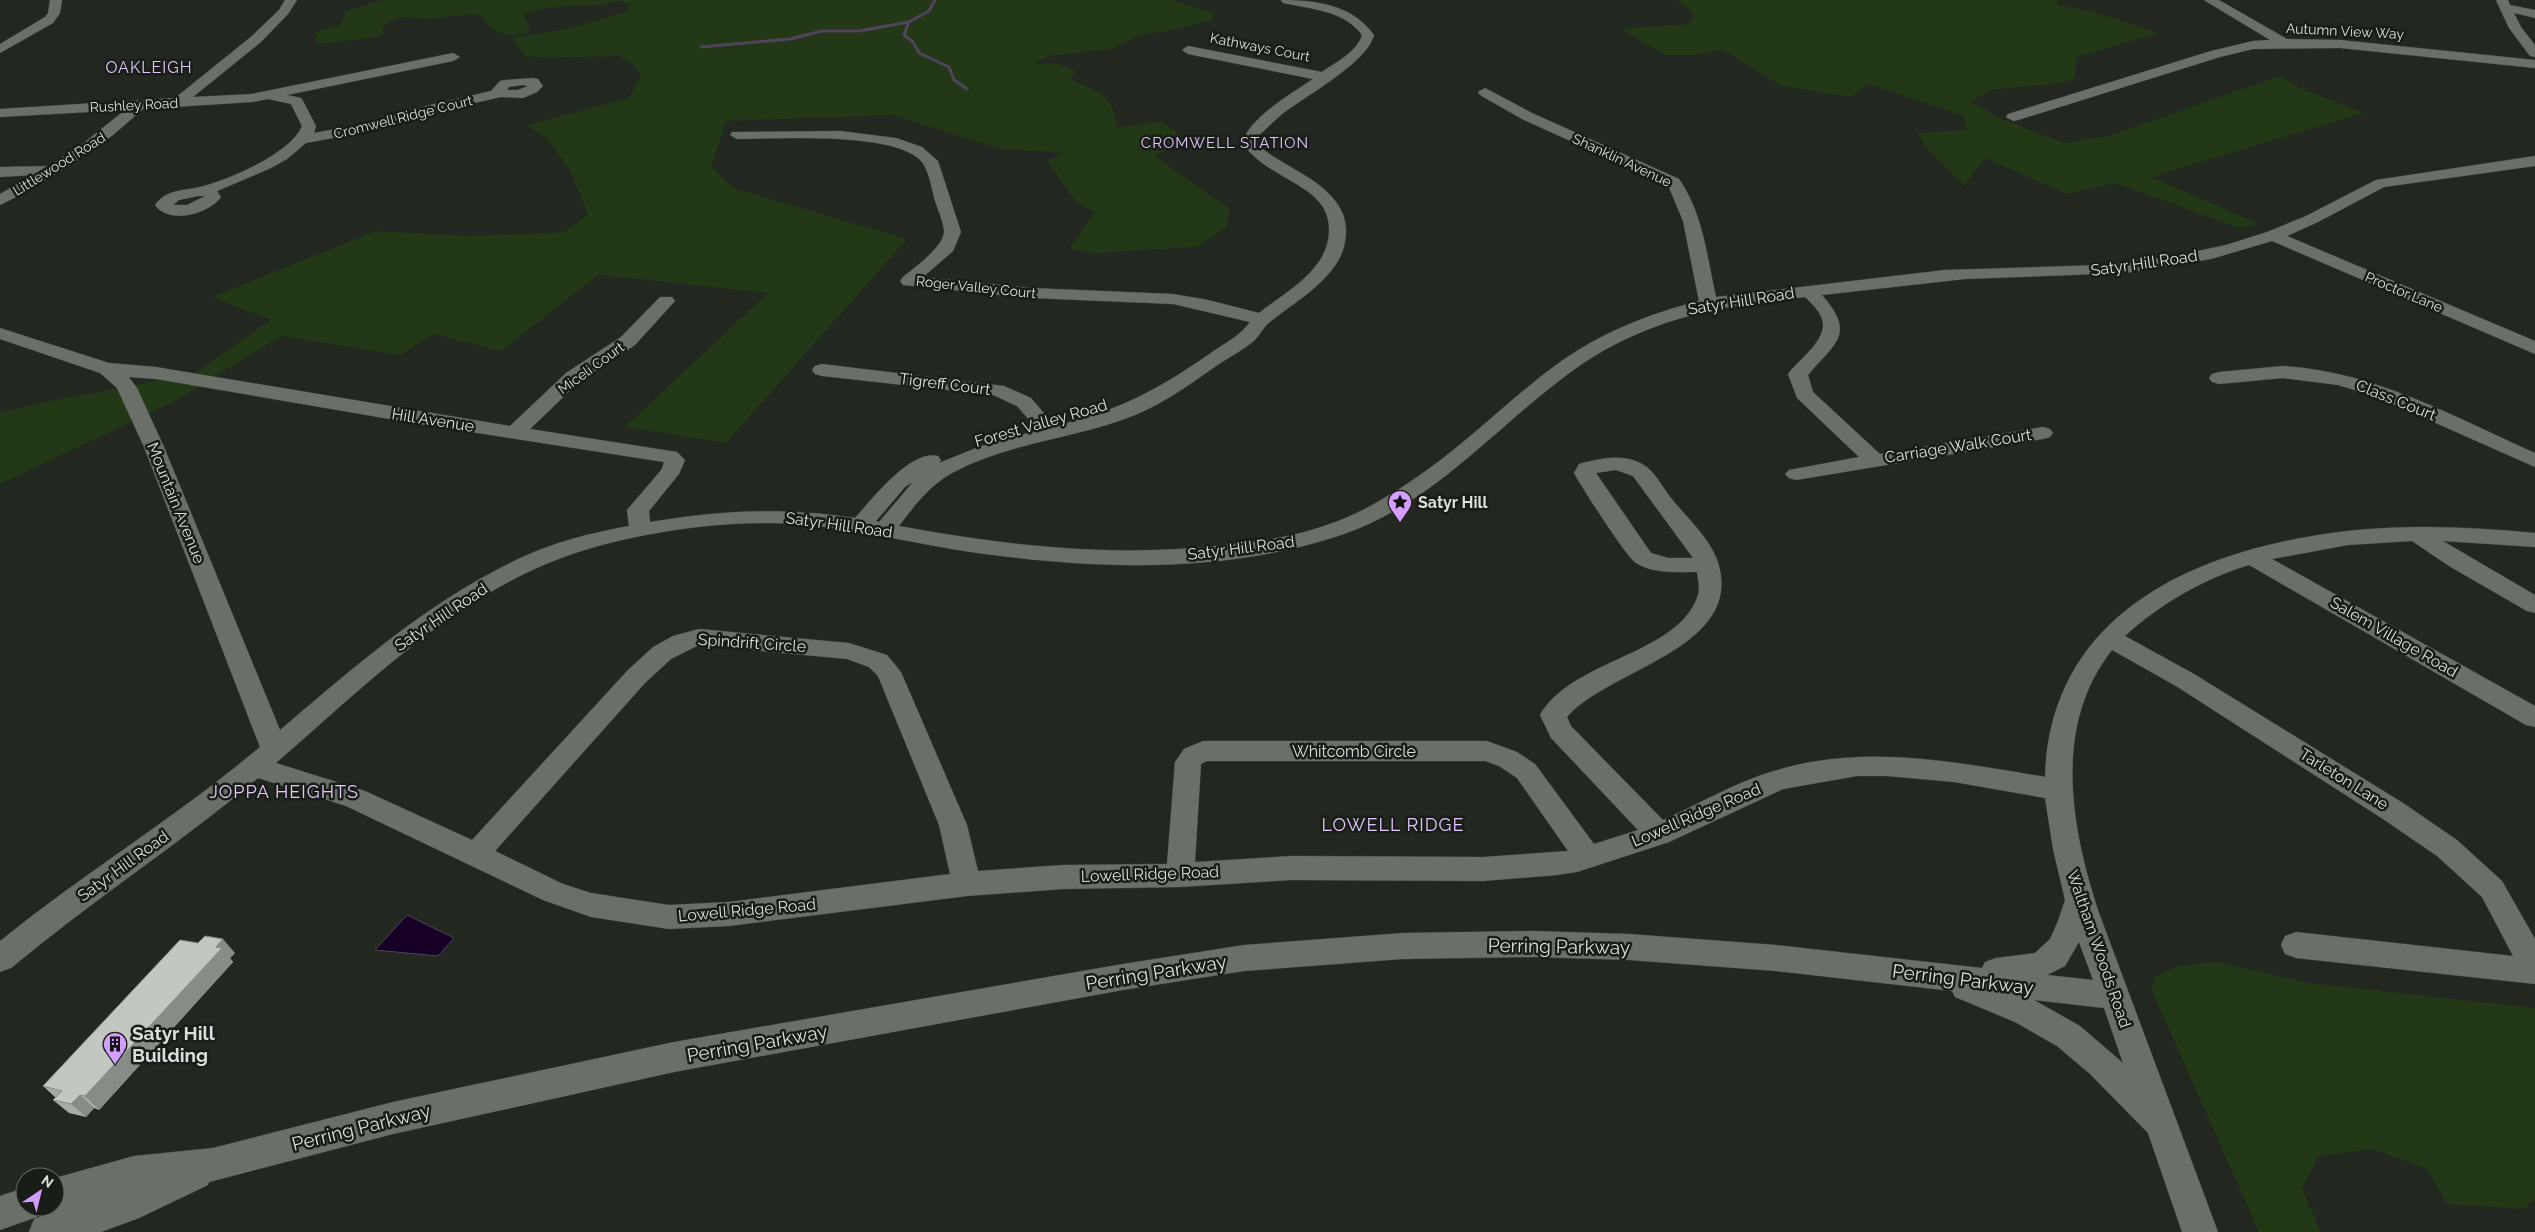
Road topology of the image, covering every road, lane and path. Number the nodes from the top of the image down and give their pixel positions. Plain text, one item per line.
1 (56, 0) edge
2 (291, 0) edge
3 (1287, 0) edge
4 (2210, 0) edge
5 (2500, 2) edge
6 (2535, 14) edge
7 (2284, 43) junction
8 (0, 49) edge
9 (1188, 50) dead end
10 (2535, 53) edge
11 (454, 57) dead end
12 (2535, 64) edge
13 (1326, 77) junction
14 (1485, 92) dead end
15 (500, 93) dead end
16 (268, 94) junction
17 (179, 102) junction
18 (140, 104) junction
19 (0, 112) edge
20 (2012, 117) dead end
21 (737, 135) dead end
22 (306, 139) junction
23 (2535, 161) edge
24 (54, 170) junction
25 (0, 172) edge
26 (205, 191) dead end
27 (0, 200) edge
28 (2273, 236) junction
29 (1810, 291) junction
30 (666, 301) dead end
31 (1708, 304) junction
32 (1261, 320) junction
33 (0, 333) edge
34 (2535, 348) edge
35 (107, 369) junction
36 (822, 370) dead end
37 (2219, 378) dead end
38 (1047, 428) junction
39 (514, 433) junction
40 (2043, 433) dead end
41 (1874, 460) junction
42 (2535, 462) edge
43 (1796, 474) dead end
44 (860, 526) junction
45 (640, 530) junction
46 (884, 530) junction
47 (2417, 534) junction
48 (2535, 540) edge
49 (2252, 557) junction
50 (1708, 565) junction
51 (2535, 605) edge
52 (2109, 638) junction
53 (2535, 718) edge
54 (265, 758) junction
55 (2058, 790) junction
56 (1658, 834) junction
57 (476, 855) junction
58 (1588, 857) junction
59 (1180, 875) junction
60 (967, 884) junction
61 (2079, 902) junction
62 (2296, 945) dead end
63 (0, 959) edge
64 (2535, 969) edge
65 (1922, 973) junction
66 (2115, 996) junction
67 (2162, 1127) junction
68 (213, 1165) junction
69 (65, 1193) edge
70 (15, 1208) edge
71 (0, 1213) edge
72 (47, 1232) edge
73 (2200, 1232) edge

1 - 8 street
2 - 17 street
3 - 13 street, Forest Valley Road
4 - 7 street
5 - 6 street
5 - 10 street
7 - 12 street, Autumn View Way
7 - 20 street, Autumn View Way
9 - 13 street, Kathways Court
11 - 16 street, Rushley Road
13 - 32 street, Forest Valley Road
14 - 31 street, Shanklin Avenue
15 - 22 street, Cromwell Ridge Court
16 - 17 street, Rushley Road
16 - 22 street, Rushley Road
17 - 18 street, Rushley Road
18 - 19 street, Rushley Road
18 - 24 street, Littlewood Road
21 - 32 street, Roger Valley Court
22 - 26 street
23 - 28 street, Satyr Hill Road
24 - 25 street
24 - 27 street, Littlewood Road
28 - 29 street, Satyr Hill Road
28 - 34 street, Proctor Lane
29 - 31 street, Satyr Hill Road
29 - 41 street, Carriage Walk Court
30 - 39 street, Miceli Court
31 - 46 street, Satyr Hill Road
32 - 38 street, Forest Valley Road
33 - 35 street, Mountain Avenue
35 - 39 street, Hill Avenue
35 - 54 street, Mountain Avenue
36 - 38 street, Tigreff Court
37 - 42 street, Class Court
38 - 44 street, Forest Valley Road
38 - 46 street, Forest Valley Road
39 - 45 street, Hill Avenue
40 - 41 street, Carriage Walk Court
41 - 43 street, Carriage Walk Court
44 - 45 street, Satyr Hill Road
44 - 46 street, Satyr Hill Road
45 - 54 street, Satyr Hill Road
47 - 48 street, Waltham Woods Road
47 - 49 street, Waltham Woods Road
47 - 51 street
49 - 52 street, Waltham Woods Road
49 - 53 street, Salem Village Road
50 - 50 street
50 - 56 street
52 - 55 street, Waltham Woods Road
52 - 64 street, Tarleton Lane
54 - 57 street, Lowell Ridge Road
54 - 63 street, Satyr Hill Road
55 - 56 street, Lowell Ridge Road
55 - 61 street, Waltham Woods Road
56 - 58 street, Lowell Ridge Road
57 - 60 street, Lowell Ridge Road
57 - 60 street, Spindrift Circle
58 - 59 street, Lowell Ridge Road
58 - 59 street, Whitcomb Circle
59 - 60 street, Lowell Ridge Road
61 - 65 street
61 - 66 street, Waltham Woods Road
62 - 64 street, Tarleton Lane
65 - 66 street, Perring Parkway
65 - 67 street
65 - 68 street, Perring Parkway
66 - 67 street, Waltham Woods Road
67 - 73 street, Waltham Woods Road
68 - 69 street, Perring Parkway
68 - 72 street, Perring Parkway
70 - 71 street

